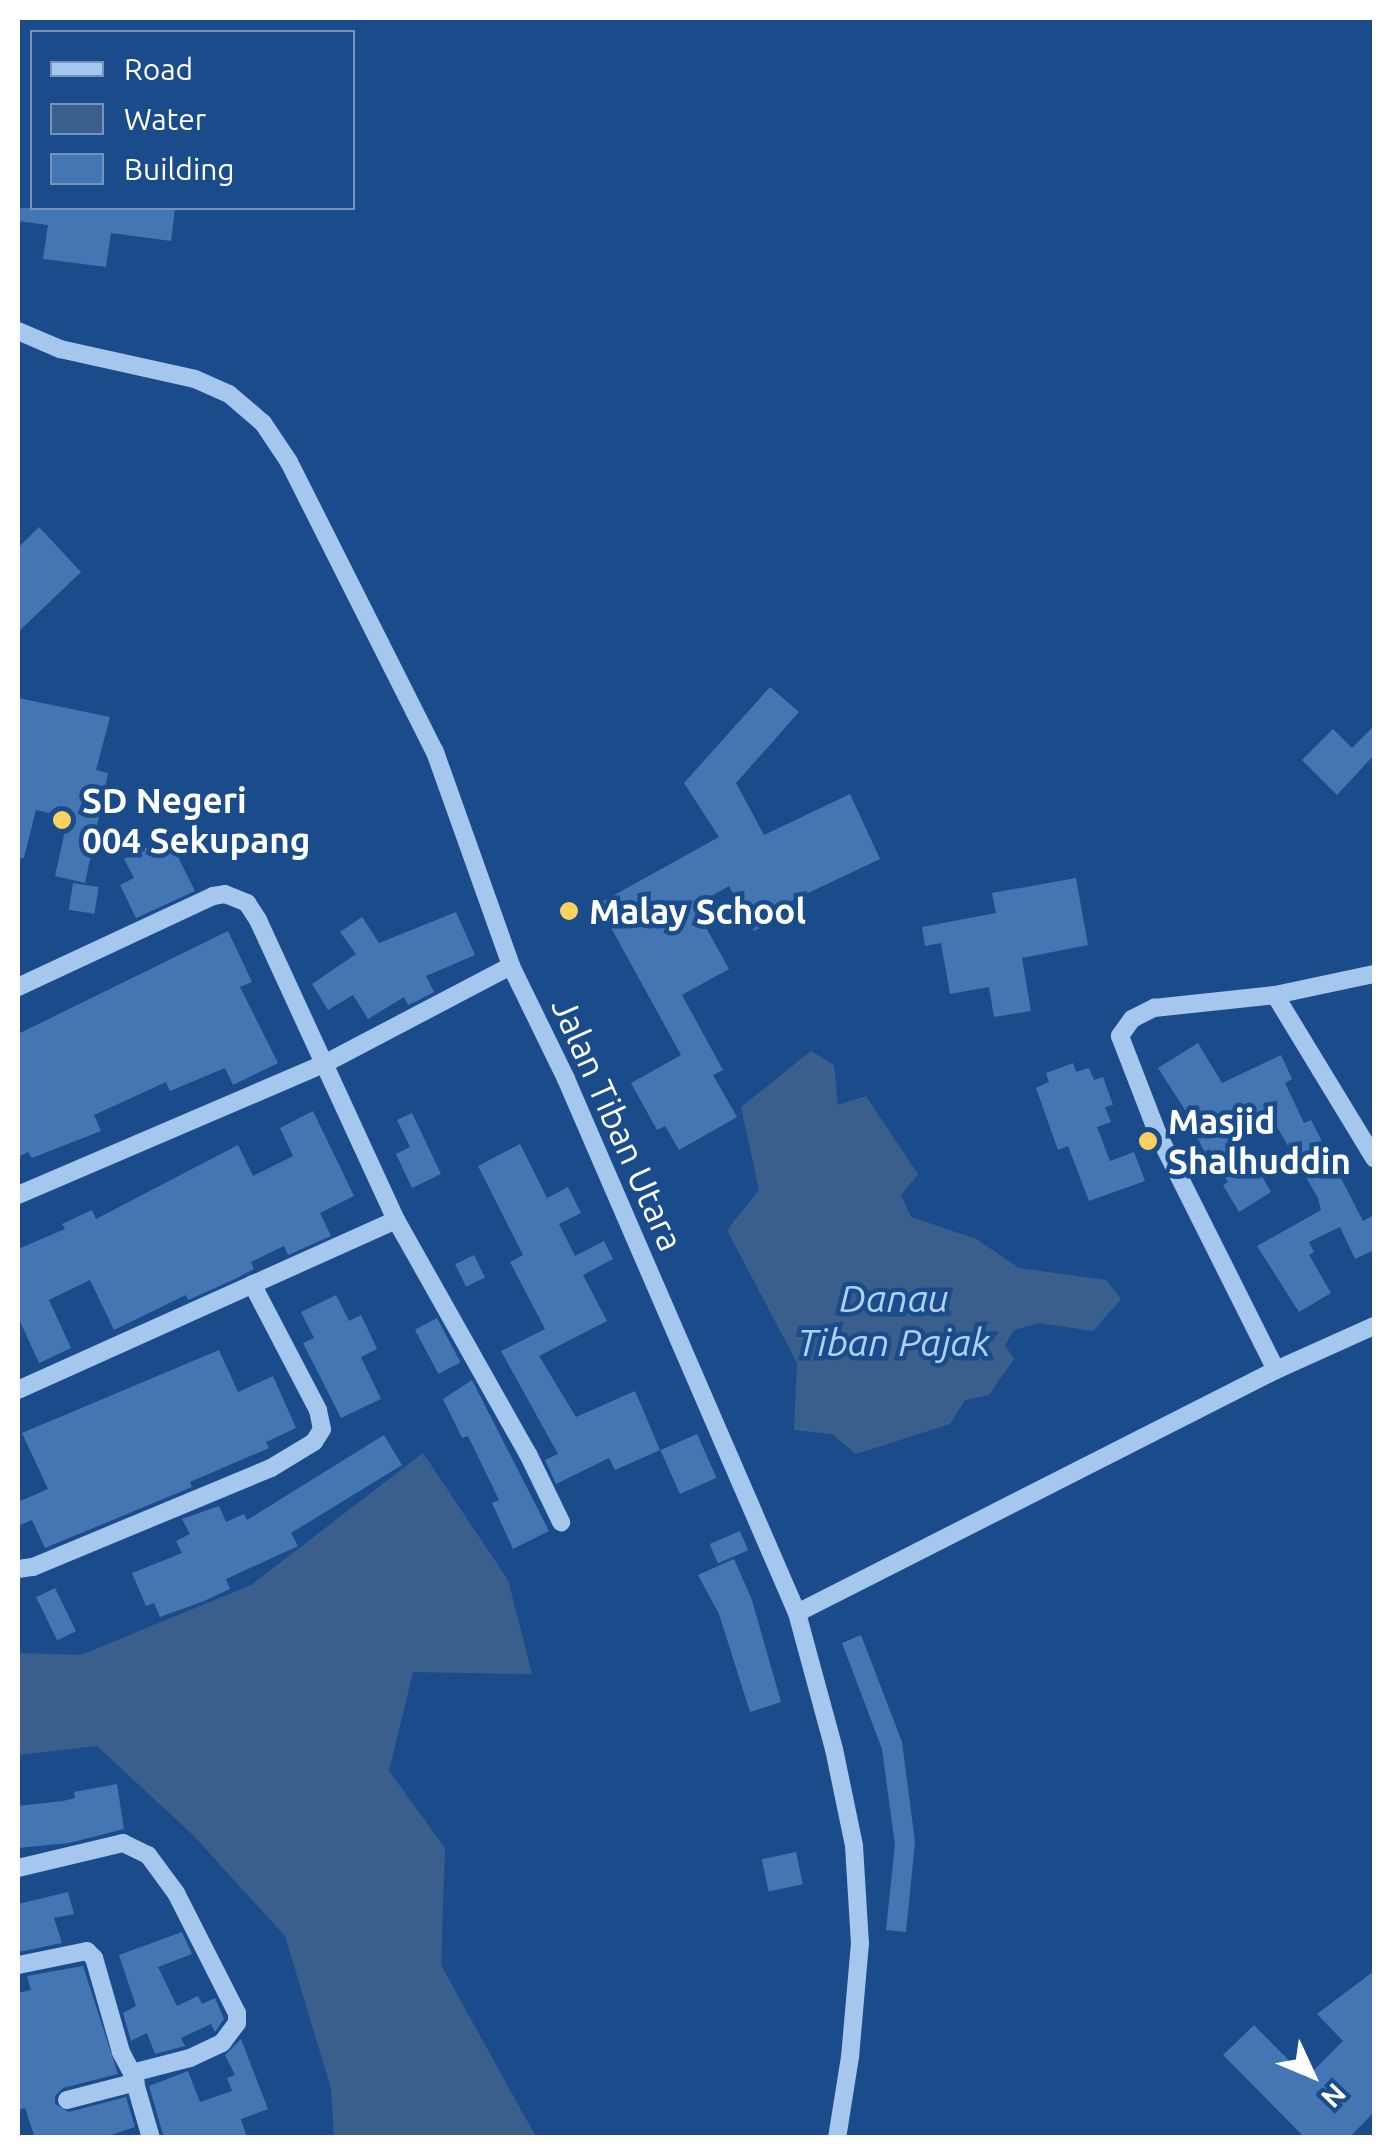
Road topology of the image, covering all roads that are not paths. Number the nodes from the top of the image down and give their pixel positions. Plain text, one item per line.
1 (18, 331) edge
2 (511, 966) junction
3 (1374, 974) edge
4 (18, 987) edge
5 (1275, 994) junction
6 (324, 1064) junction
7 (1374, 1158) edge
8 (18, 1195) edge
9 (396, 1220) junction
10 (252, 1284) junction
11 (1374, 1326) edge
12 (1276, 1370) junction
13 (18, 1390) edge
14 (560, 1522) dead end
15 (18, 1569) edge
16 (797, 1613) junction
17 (18, 1868) edge
18 (18, 1965) edge
19 (134, 2078) junction
20 (67, 2100) dead end
21 (151, 2138) edge
22 (837, 2138) edge

1 - 2 street, Jalan Tiban Utara
2 - 6 street
2 - 16 street, Jalan Tiban Utara
3 - 5 street
4 - 6 street
5 - 7 street
5 - 12 street
6 - 8 street
6 - 9 street
9 - 10 street
9 - 14 street
10 - 13 street
10 - 15 street
11 - 12 street
12 - 16 street
16 - 22 street, Jalan Tiban Utara
17 - 19 street
18 - 19 street
19 - 20 street
19 - 21 street

